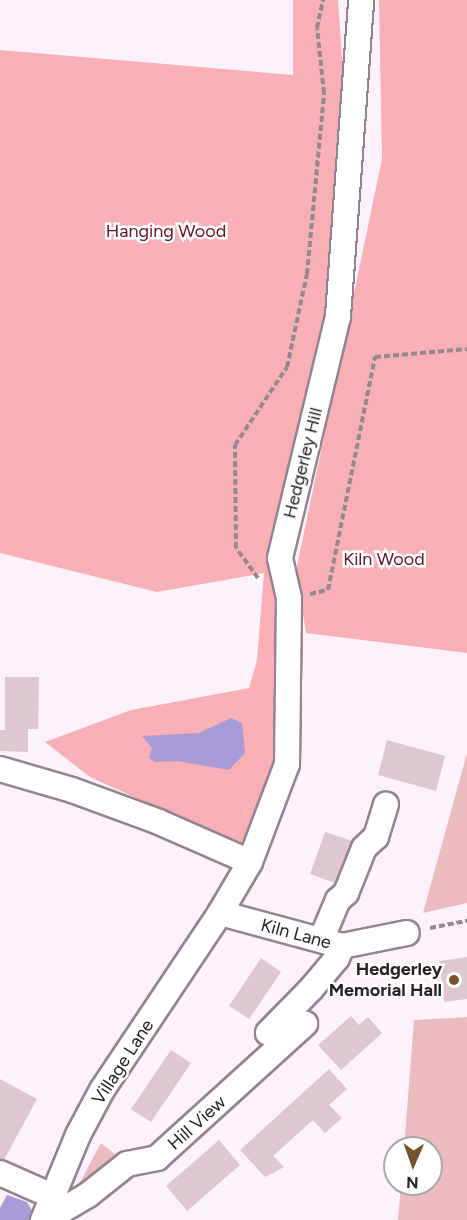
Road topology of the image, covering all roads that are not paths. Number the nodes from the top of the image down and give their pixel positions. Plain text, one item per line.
1 (362, 0) edge
2 (0, 769) edge
3 (386, 805) dead end
4 (249, 862) junction
5 (220, 913) junction
6 (407, 933) road end
7 (331, 943) junction
8 (306, 1024) dead end
9 (268, 1033) dead end
10 (0, 1173) edge
11 (52, 1196) junction
12 (44, 1220) edge

1 - 4 street, Hedgerley Hill
2 - 4 street
3 - 7 street
4 - 5 street, Hedgerley Hill
5 - 7 street, Kiln Lane
5 - 11 street, Village Lane
6 - 7 street, Kiln Lane
7 - 9 street
8 - 12 street, Hill View
10 - 11 street
11 - 12 street, Village Lane

